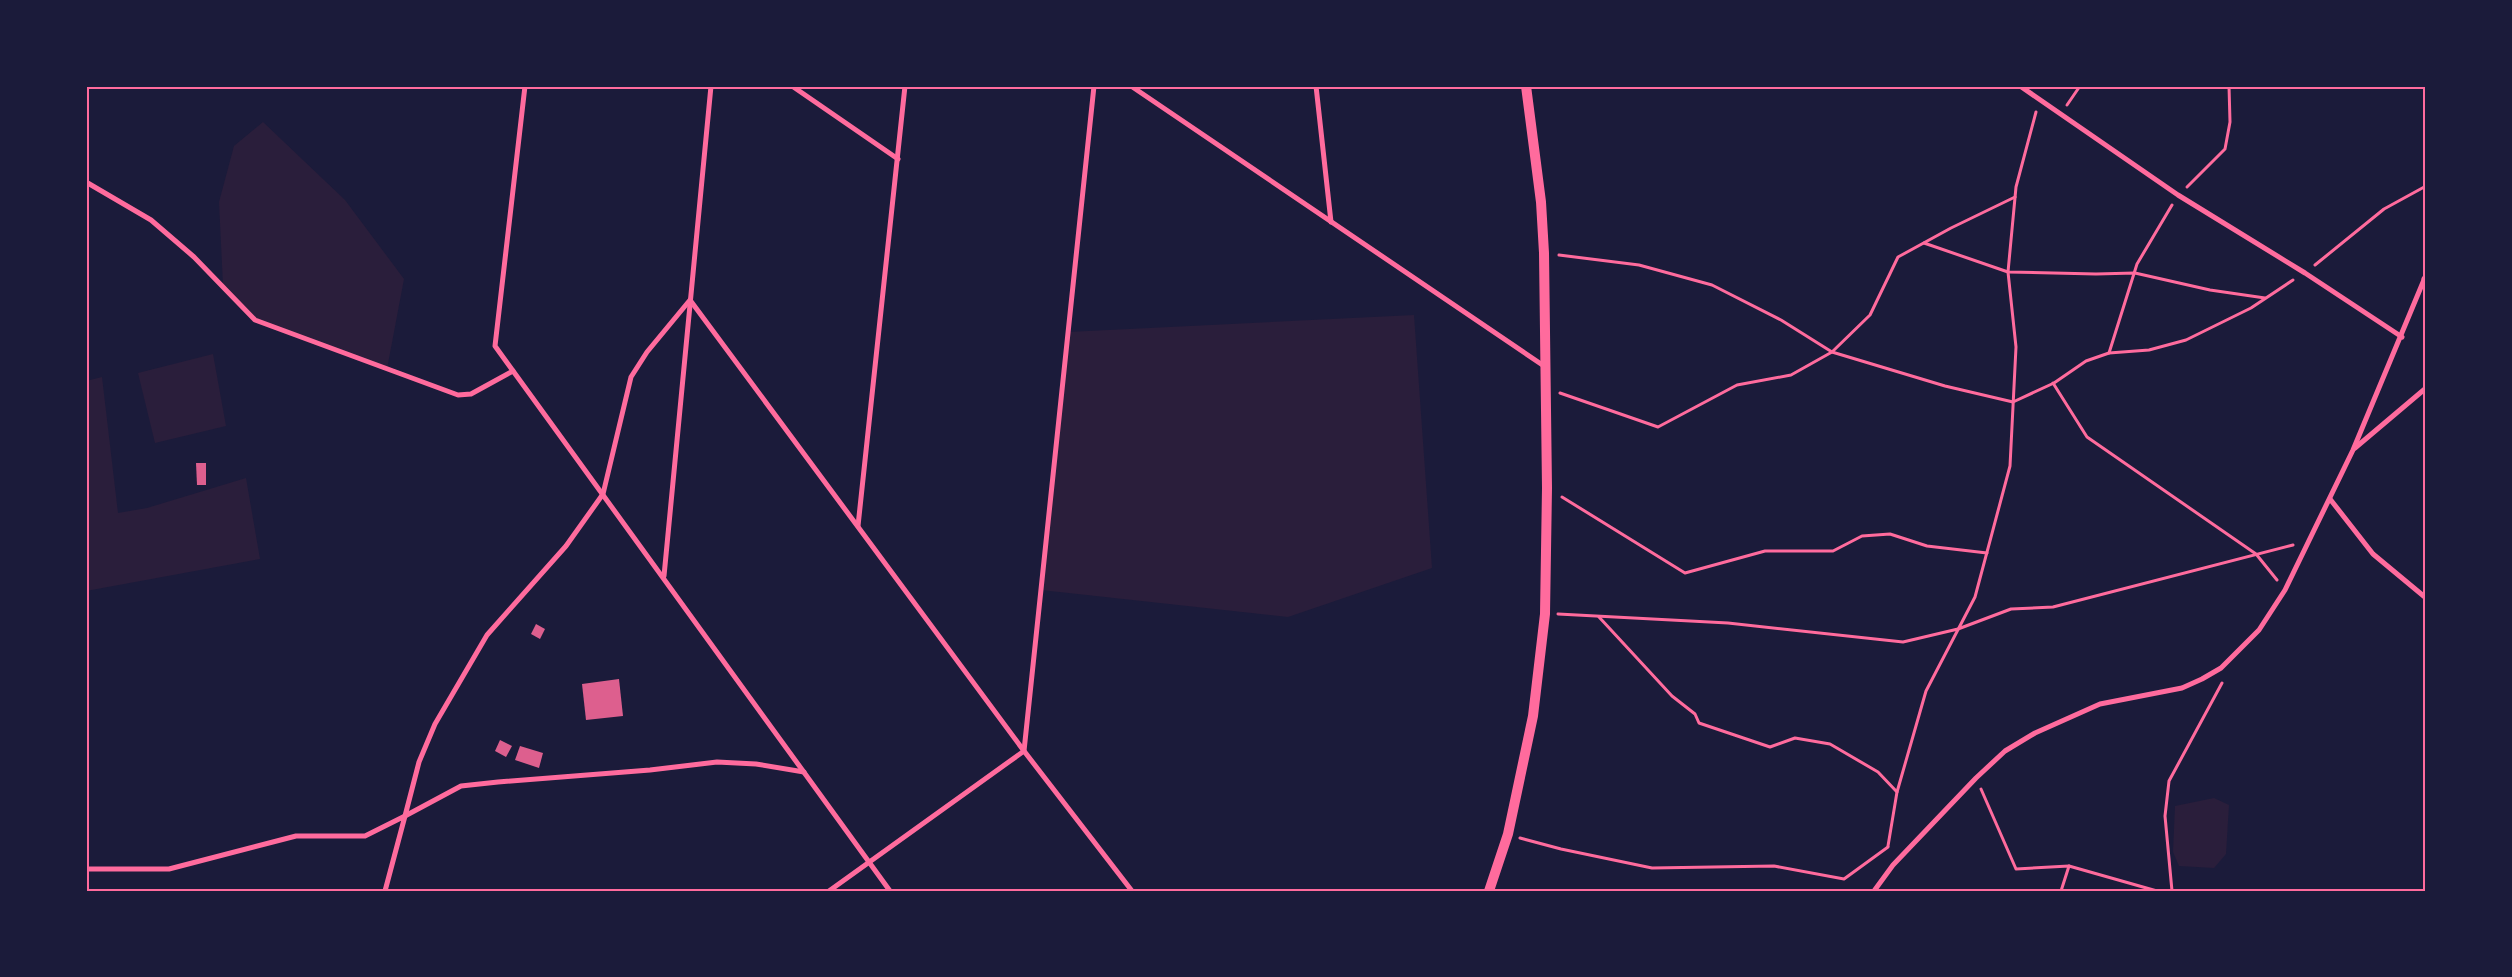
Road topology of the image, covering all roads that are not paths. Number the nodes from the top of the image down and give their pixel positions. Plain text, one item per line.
1 (525, 86) edge
2 (711, 86) edge
3 (792, 86) edge
4 (906, 86) edge
5 (1094, 86) edge
6 (1131, 86) edge
7 (1316, 86) edge
8 (1526, 86) edge
9 (2020, 86) edge
10 (898, 159) junction
11 (86, 182) edge
12 (1331, 222) junction
13 (2425, 277) edge
14 (2426, 291) edge
15 (690, 300) junction
16 (2402, 337) junction
17 (1545, 367) junction
18 (513, 371) junction
19 (2426, 388) edge
20 (2353, 450) junction
21 (604, 494) junction
22 (2330, 499) junction
23 (858, 526) junction
24 (664, 577) junction
25 (2426, 598) edge
26 (1024, 751) junction
27 (804, 772) junction
28 (405, 816) junction
29 (869, 862) junction
30 (86, 869) edge
31 (386, 891) edge
32 (829, 891) edge
33 (890, 891) edge
34 (1132, 891) edge
35 (1489, 891) edge
36 (1874, 891) edge

1 - 18 street
2 - 15 street
3 - 10 street
4 - 10 street
5 - 26 street
6 - 12 street
7 - 12 street
8 - 17 main road
9 - 16 street
10 - 23 street
11 - 18 street
12 - 17 street
13 - 14 street
13 - 16 street
15 - 21 street
15 - 23 street
15 - 24 street
16 - 20 street
17 - 35 main road
18 - 21 street
19 - 20 street
20 - 22 street
21 - 24 street
21 - 28 street
22 - 25 street
22 - 36 street
23 - 26 street
24 - 27 street
26 - 29 street
26 - 34 street
27 - 28 street
27 - 29 street
28 - 30 street
28 - 31 street
29 - 32 street
29 - 33 street

